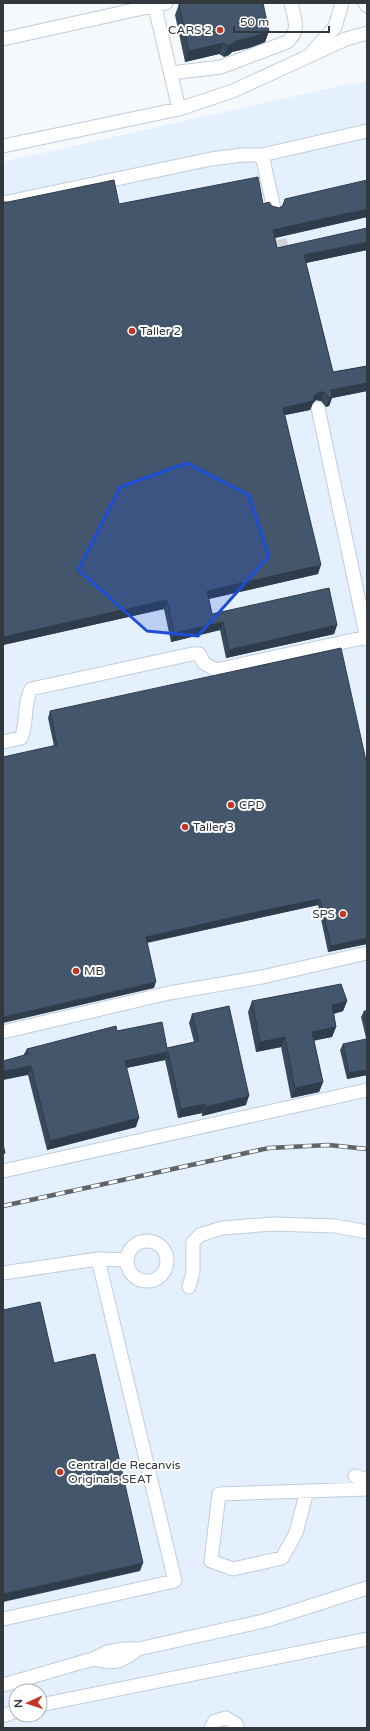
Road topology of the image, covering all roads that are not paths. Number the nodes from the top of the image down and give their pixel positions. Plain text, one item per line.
1 (291, 3) edge
2 (342, 3) edge
3 (365, 3) edge
4 (158, 4) edge
5 (367, 6) edge
6 (367, 33) edge
7 (3, 39) edge
8 (309, 56) junction
9 (170, 73) junction
10 (179, 109) junction
11 (367, 131) edge
12 (3, 146) edge
13 (262, 155) junction
14 (3, 203) edge
15 (274, 209) tunnel mouth
16 (318, 408) dead end
17 (363, 594) edge
18 (367, 638) edge
19 (3, 742) edge
20 (367, 953) edge
21 (3, 1032) edge
22 (367, 1090) edge
23 (3, 1171) edge
24 (367, 1232) edge
25 (98, 1259) junction
26 (127, 1260) dead end
27 (3, 1273) edge
28 (189, 1287) dead end
29 (367, 1489) edge
30 (307, 1491) junction
31 (367, 1588) edge
32 (3, 1619) edge
33 (367, 1639) edge
34 (3, 1684) edge
35 (48, 1703) edge
36 (211, 1728) edge
37 (237, 1728) edge

1 - 9 street
2 - 8 street
3 - 5 street
4 - 7 street
4 - 9 street
6 - 8 street
8 - 10 street
9 - 10 street
10 - 12 street
11 - 13 street
13 - 14 street
13 - 15 street
16 - 17 street
17 - 18 street
18 - 19 street
20 - 21 street
22 - 23 street
24 - 28 street
25 - 26 street
25 - 27 street
25 - 32 street
29 - 30 street
30 - 30 street
31 - 34 street
33 - 35 street
36 - 37 street

